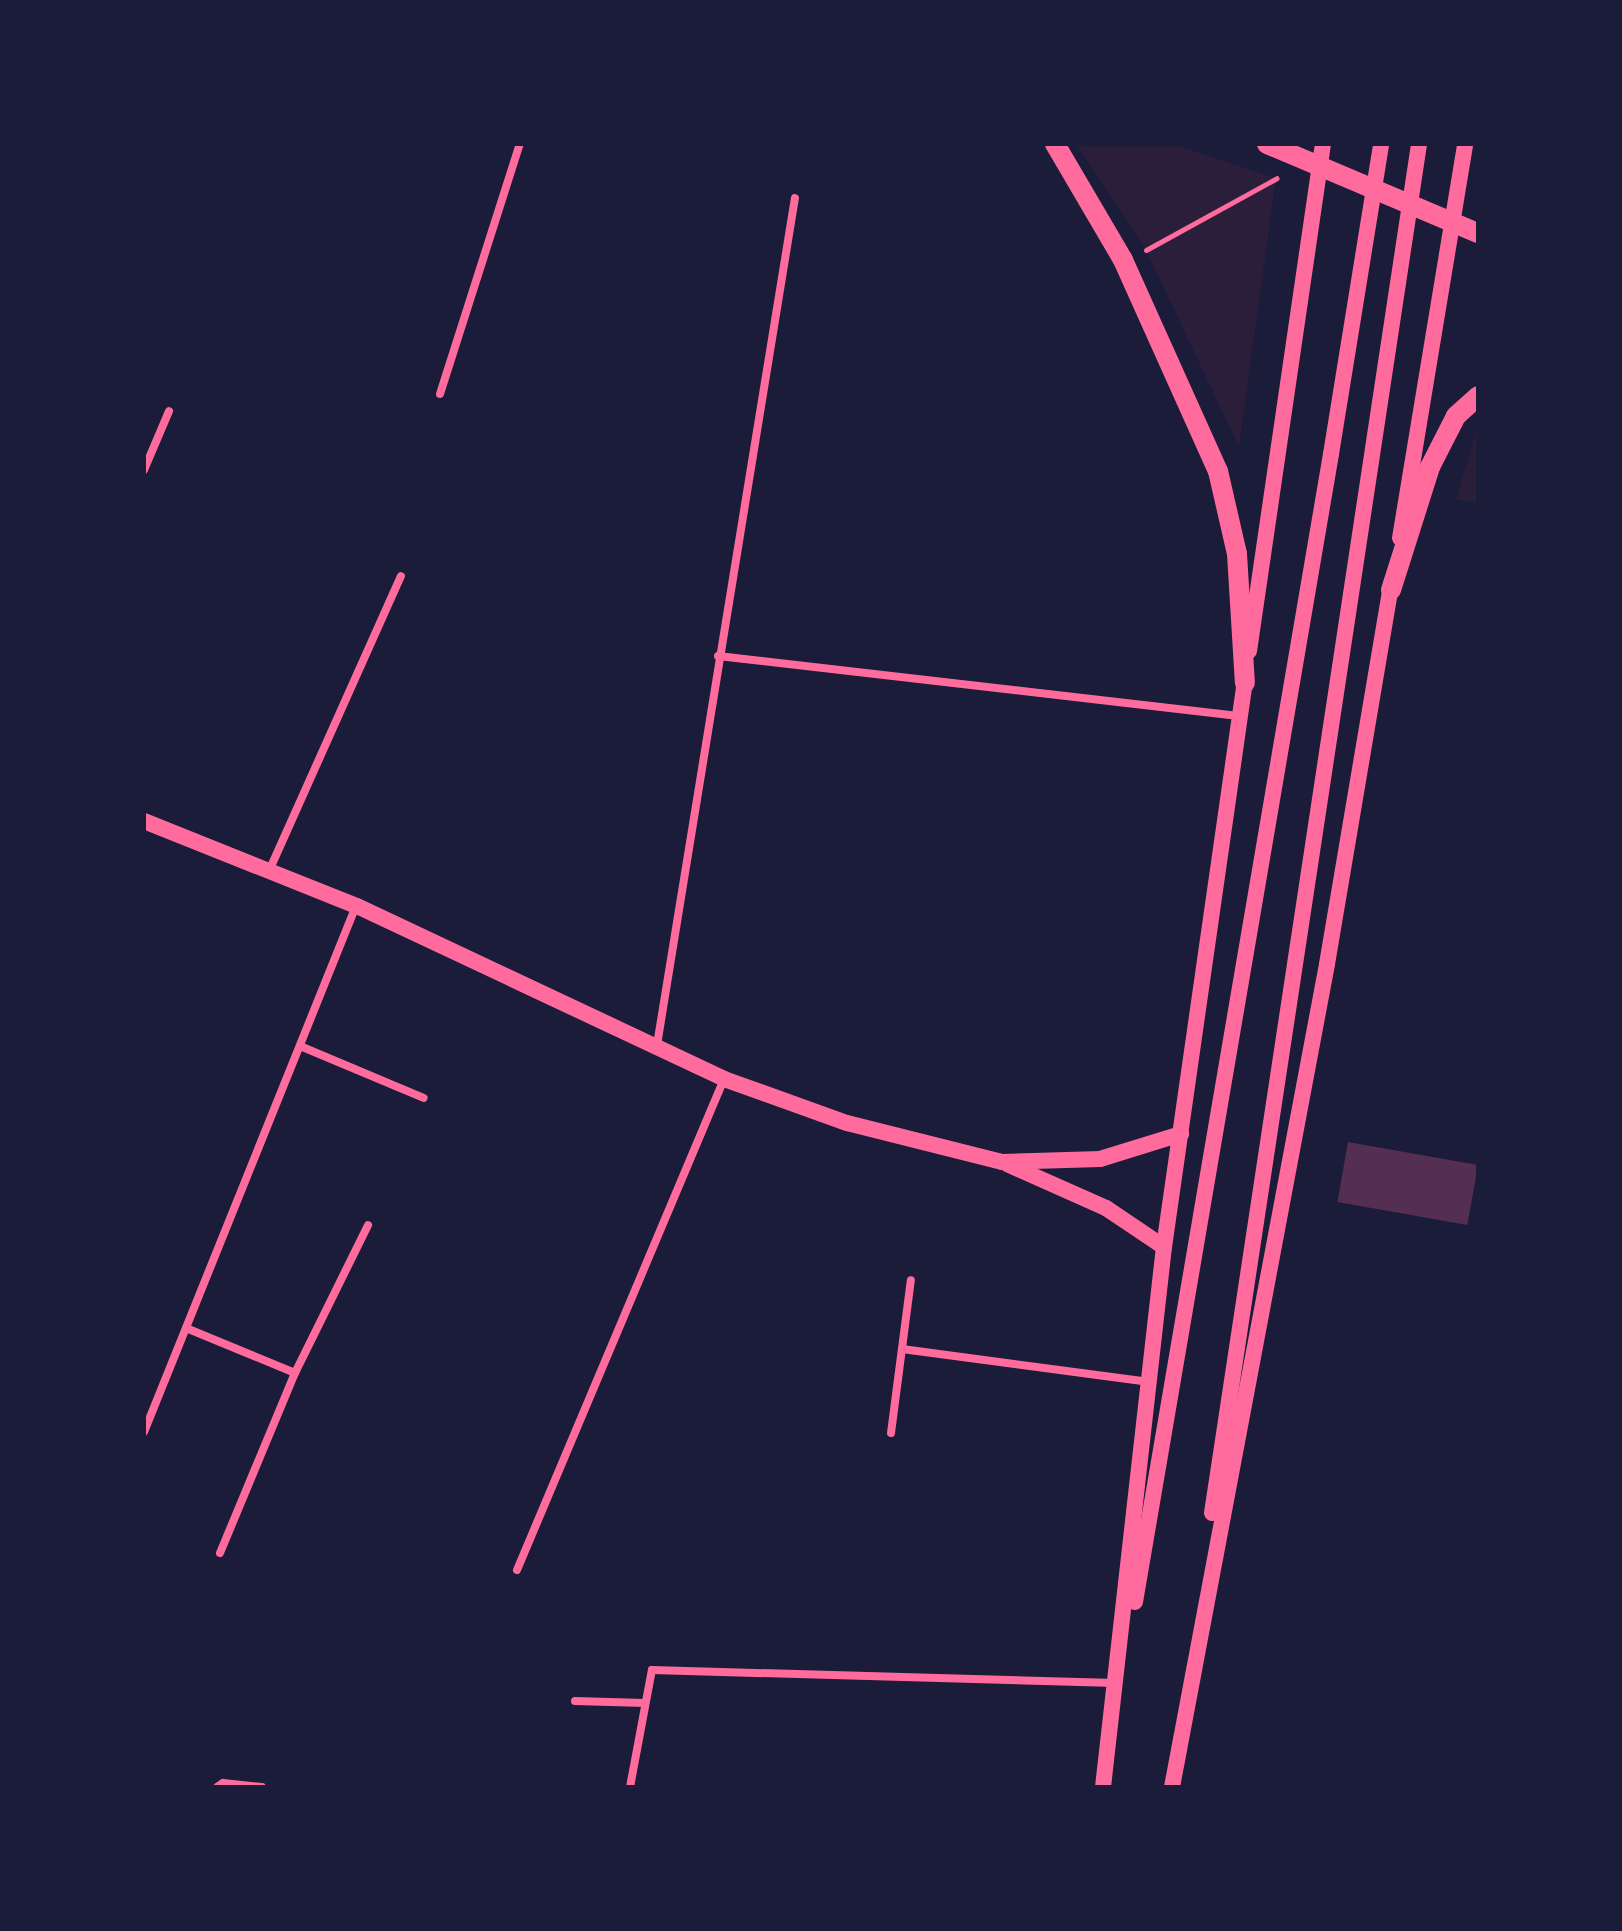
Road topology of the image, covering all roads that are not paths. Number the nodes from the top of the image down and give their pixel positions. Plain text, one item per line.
1 (520, 144) edge
2 (1055, 144) edge
3 (1267, 144) edge
4 (1323, 144) edge
5 (1381, 144) edge
6 (1419, 144) edge
7 (1465, 144) edge
8 (1319, 167) junction
9 (795, 198) dead end
10 (1451, 222) junction
11 (1478, 233) edge
12 (440, 394) dead end
13 (1478, 396) edge
14 (169, 411) dead end
15 (144, 470) edge
16 (401, 576) dead end
17 (1391, 590) junction
18 (718, 656) junction
19 (1245, 683) junction
20 (1240, 716) junction
21 (144, 821) edge
22 (269, 871) junction
23 (357, 906) junction
24 (657, 1045) junction
25 (300, 1046) junction
26 (724, 1079) junction
27 (424, 1098) dead end
28 (1181, 1134) junction
29 (1002, 1162) junction
30 (368, 1225) dead end
31 (1164, 1247) junction
32 (911, 1280) dead end
33 (186, 1328) junction
34 (902, 1349) junction
35 (295, 1373) junction
36 (1148, 1382) junction
37 (147, 1413) edge
38 (144, 1432) edge
39 (891, 1433) dead end
40 (220, 1553) dead end
41 (517, 1570) dead end
42 (1116, 1683) junction
43 (575, 1701) dead end
44 (645, 1703) junction
45 (1108, 1759) junction
46 (1175, 1768) junction
47 (217, 1787) edge
48 (262, 1787) edge
49 (630, 1787) edge
50 (1103, 1787) edge
51 (1172, 1787) edge

1 - 12 street
2 - 19 main road
3 - 8 main road
4 - 8 main road
5 - 45 main road
6 - 46 main road
7 - 10 main road
8 - 10 main road
8 - 19 main road
9 - 18 street
10 - 11 main road
10 - 17 main road
13 - 17 main road
14 - 15 street
16 - 22 street
17 - 46 main road
18 - 20 street
18 - 24 street
19 - 20 main road
20 - 28 main road
21 - 22 main road
22 - 23 main road
23 - 24 main road
23 - 25 street
24 - 26 main road
25 - 27 street
25 - 33 street
26 - 29 main road
26 - 41 street
28 - 29 main road
28 - 31 main road
29 - 31 main road
30 - 35 street
31 - 36 main road
32 - 34 street
33 - 35 street
33 - 37 street
34 - 36 street
34 - 39 street
35 - 40 street
36 - 42 main road
37 - 38 street
42 - 44 street
42 - 45 main road
43 - 44 street
44 - 49 street
45 - 50 main road
46 - 51 main road
47 - 48 street

